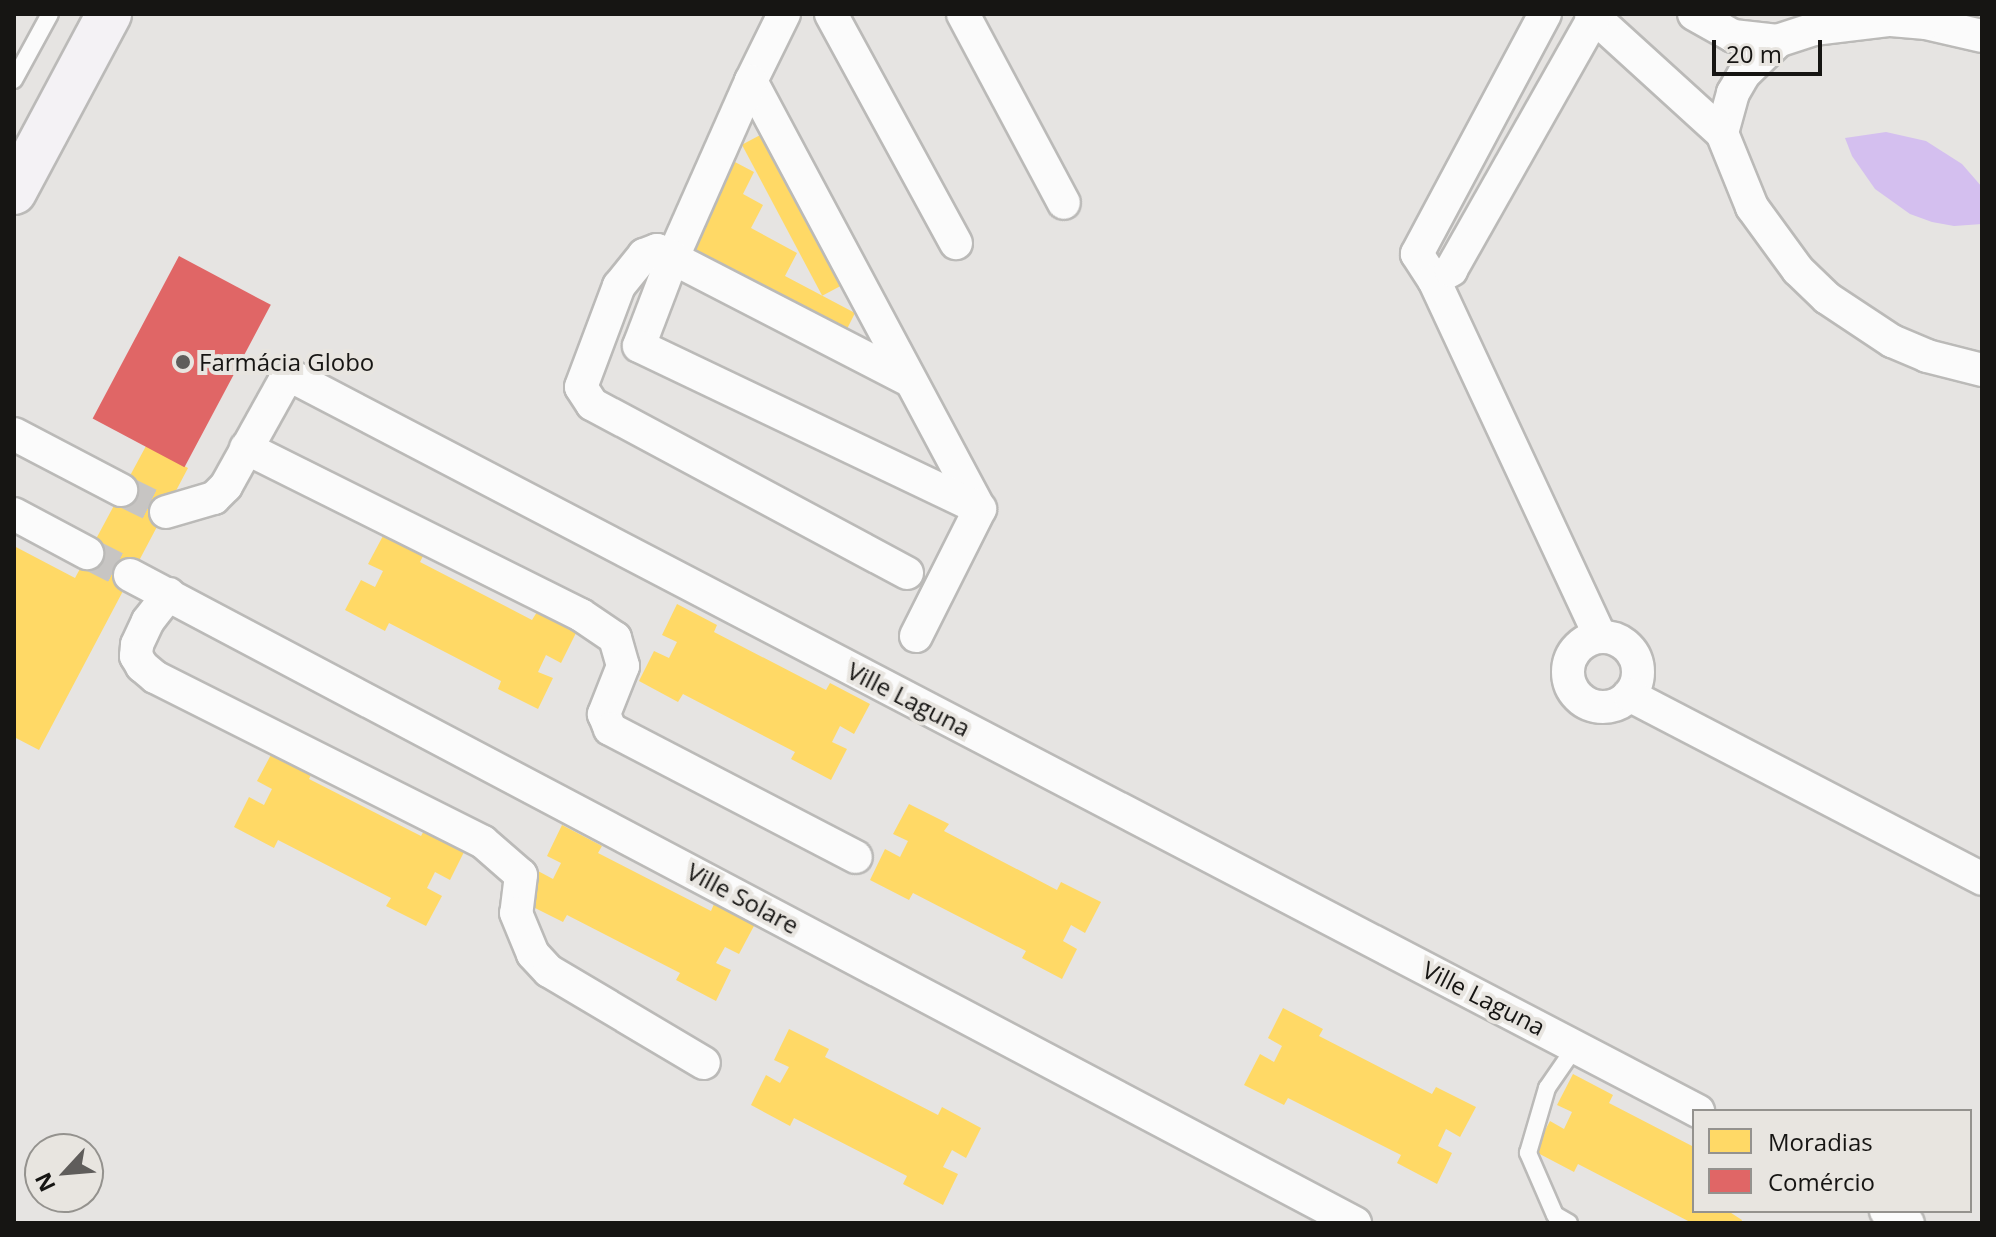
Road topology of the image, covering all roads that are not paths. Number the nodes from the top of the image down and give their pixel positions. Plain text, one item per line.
1 (50, 14) edge
2 (109, 14) edge
3 (784, 14) edge
4 (831, 14) edge
5 (963, 14) edge
6 (1545, 14) edge
7 (1694, 14) edge
8 (1593, 16) edge
9 (1982, 36) edge
10 (1778, 41) junction
11 (14, 80) edge
12 (751, 81) junction
13 (1722, 133) junction
14 (1474, 148) junction
15 (1509, 168) junction
16 (14, 192) edge
17 (1064, 203) dead end
18 (956, 243) dead end
19 (673, 257) junction
20 (1434, 280) junction
21 (1982, 370) edge
22 (909, 380) junction
23 (14, 434) edge
24 (246, 448) junction
25 (121, 490) tunnel mouth
26 (980, 509) junction
27 (166, 512) tunnel mouth
28 (14, 514) edge
29 (87, 553) tunnel mouth
30 (907, 573) dead end
31 (130, 575) tunnel mouth
32 (169, 594) junction
33 (916, 636) dead end
34 (1600, 636) junction
35 (1629, 695) junction
36 (856, 857) dead end
37 (1982, 879) edge
38 (1576, 1046) junction
39 (704, 1063) dead end
40 (1694, 1109) edge
41 (1890, 1213) edge
42 (1355, 1223) edge
43 (1569, 1223) edge
44 (1908, 1223) edge

1 - 11 lane
2 - 16 main road
3 - 12 street
4 - 18 street
5 - 17 street
6 - 14 street
7 - 10 street
8 - 13 street
8 - 15 street
9 - 10 street
10 - 13 street
12 - 19 street
12 - 22 street
13 - 21 street
14 - 15 street
14 - 20 street
15 - 20 street
19 - 22 street
19 - 26 street
19 - 30 street
20 - 34 street
22 - 26 street
23 - 25 street
24 - 27 street, Ville Laguna
24 - 36 street
24 - 38 street, Ville Laguna
26 - 33 street
28 - 29 street
31 - 32 street, Ville Solare
32 - 39 street
32 - 42 street, Ville Solare
34 - 35 street
34 - 35 street
35 - 37 street
38 - 40 street, Ville Laguna
38 - 43 lane
41 - 44 street

